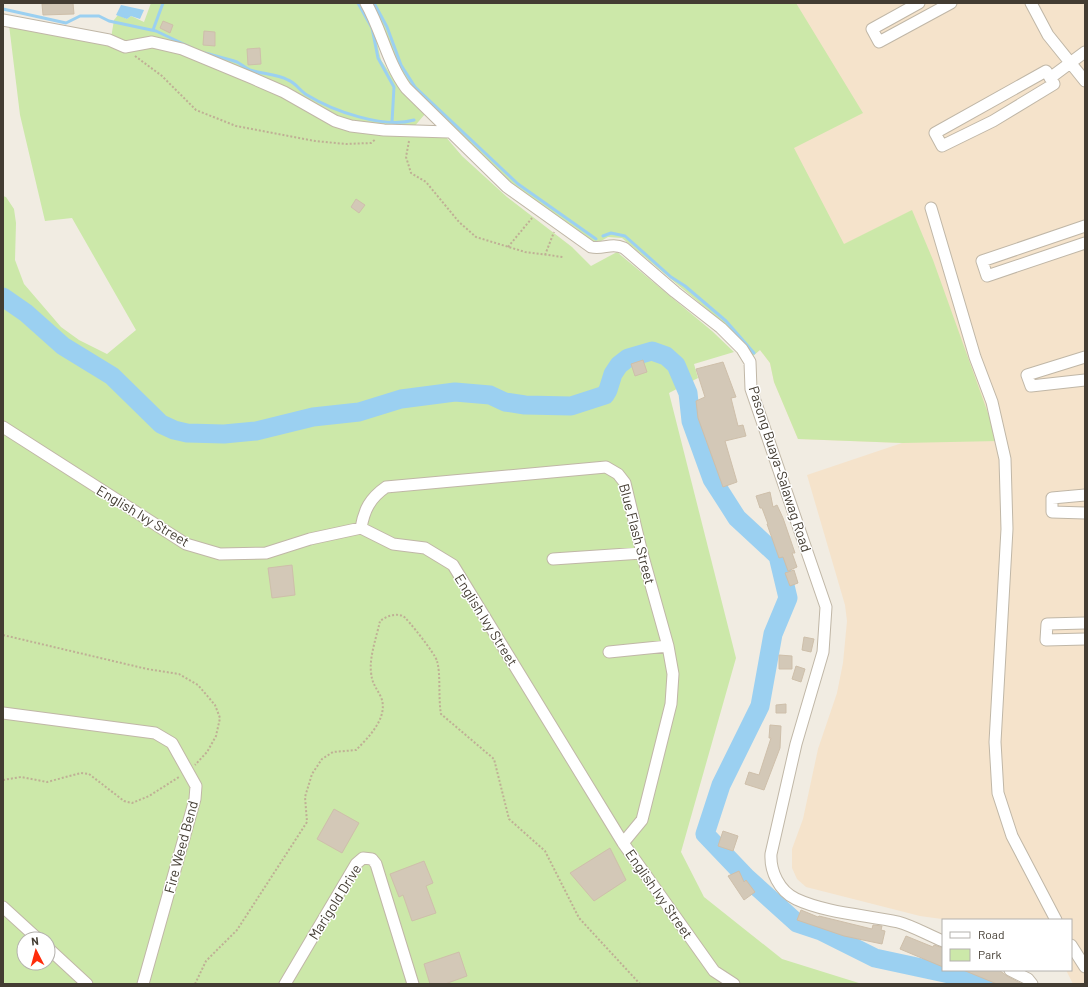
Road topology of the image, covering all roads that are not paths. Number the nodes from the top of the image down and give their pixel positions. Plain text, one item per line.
1 (366, 3) edge
2 (919, 3) edge
3 (951, 3) edge
4 (1031, 3) edge
5 (3, 20) edge
6 (1085, 43) edge
7 (1085, 50) edge
8 (1070, 63) junction
9 (1050, 78) junction
10 (1085, 81) edge
11 (450, 132) junction
12 (931, 208) dead end
13 (1085, 226) edge
14 (1085, 243) edge
15 (1085, 357) edge
16 (1085, 380) edge
17 (3, 427) edge
18 (1085, 495) edge
19 (1085, 513) edge
20 (361, 528) junction
21 (642, 553) junction
22 (553, 559) dead end
23 (1085, 623) edge
24 (1085, 639) edge
25 (668, 646) junction
26 (609, 652) dead end
27 (3, 713) edge
28 (623, 843) junction
29 (3, 907) edge
30 (1055, 919) edge
31 (29, 931) edge
32 (942, 941) edge
33 (1072, 947) edge
34 (56, 955) edge
35 (1085, 967) edge
36 (1012, 971) edge
37 (87, 984) edge
38 (143, 984) edge
39 (285, 984) edge
40 (413, 984) edge
41 (734, 984) edge
42 (1032, 984) edge

1 - 11 street, Pasong Buaya-Salawag Road
2 - 3 street
4 - 8 street
5 - 11 street
6 - 7 street
7 - 8 street
8 - 9 street
8 - 10 street
9 - 9 street
11 - 32 street, Pasong Buaya-Salawag Road
12 - 30 street
13 - 14 street
15 - 16 street
17 - 20 street, English Ivy Street
18 - 19 street
20 - 21 street, Blue Flash Street
20 - 28 street, English Ivy Street
21 - 22 street
21 - 25 street, Blue Flash Street
23 - 24 street
25 - 26 street
25 - 28 street, Blue Flash Street
27 - 38 street, Fire Weed Bend
28 - 41 street, English Ivy Street
29 - 31 street
33 - 35 street
34 - 37 street
36 - 42 street
39 - 40 street, Marigold Drive

